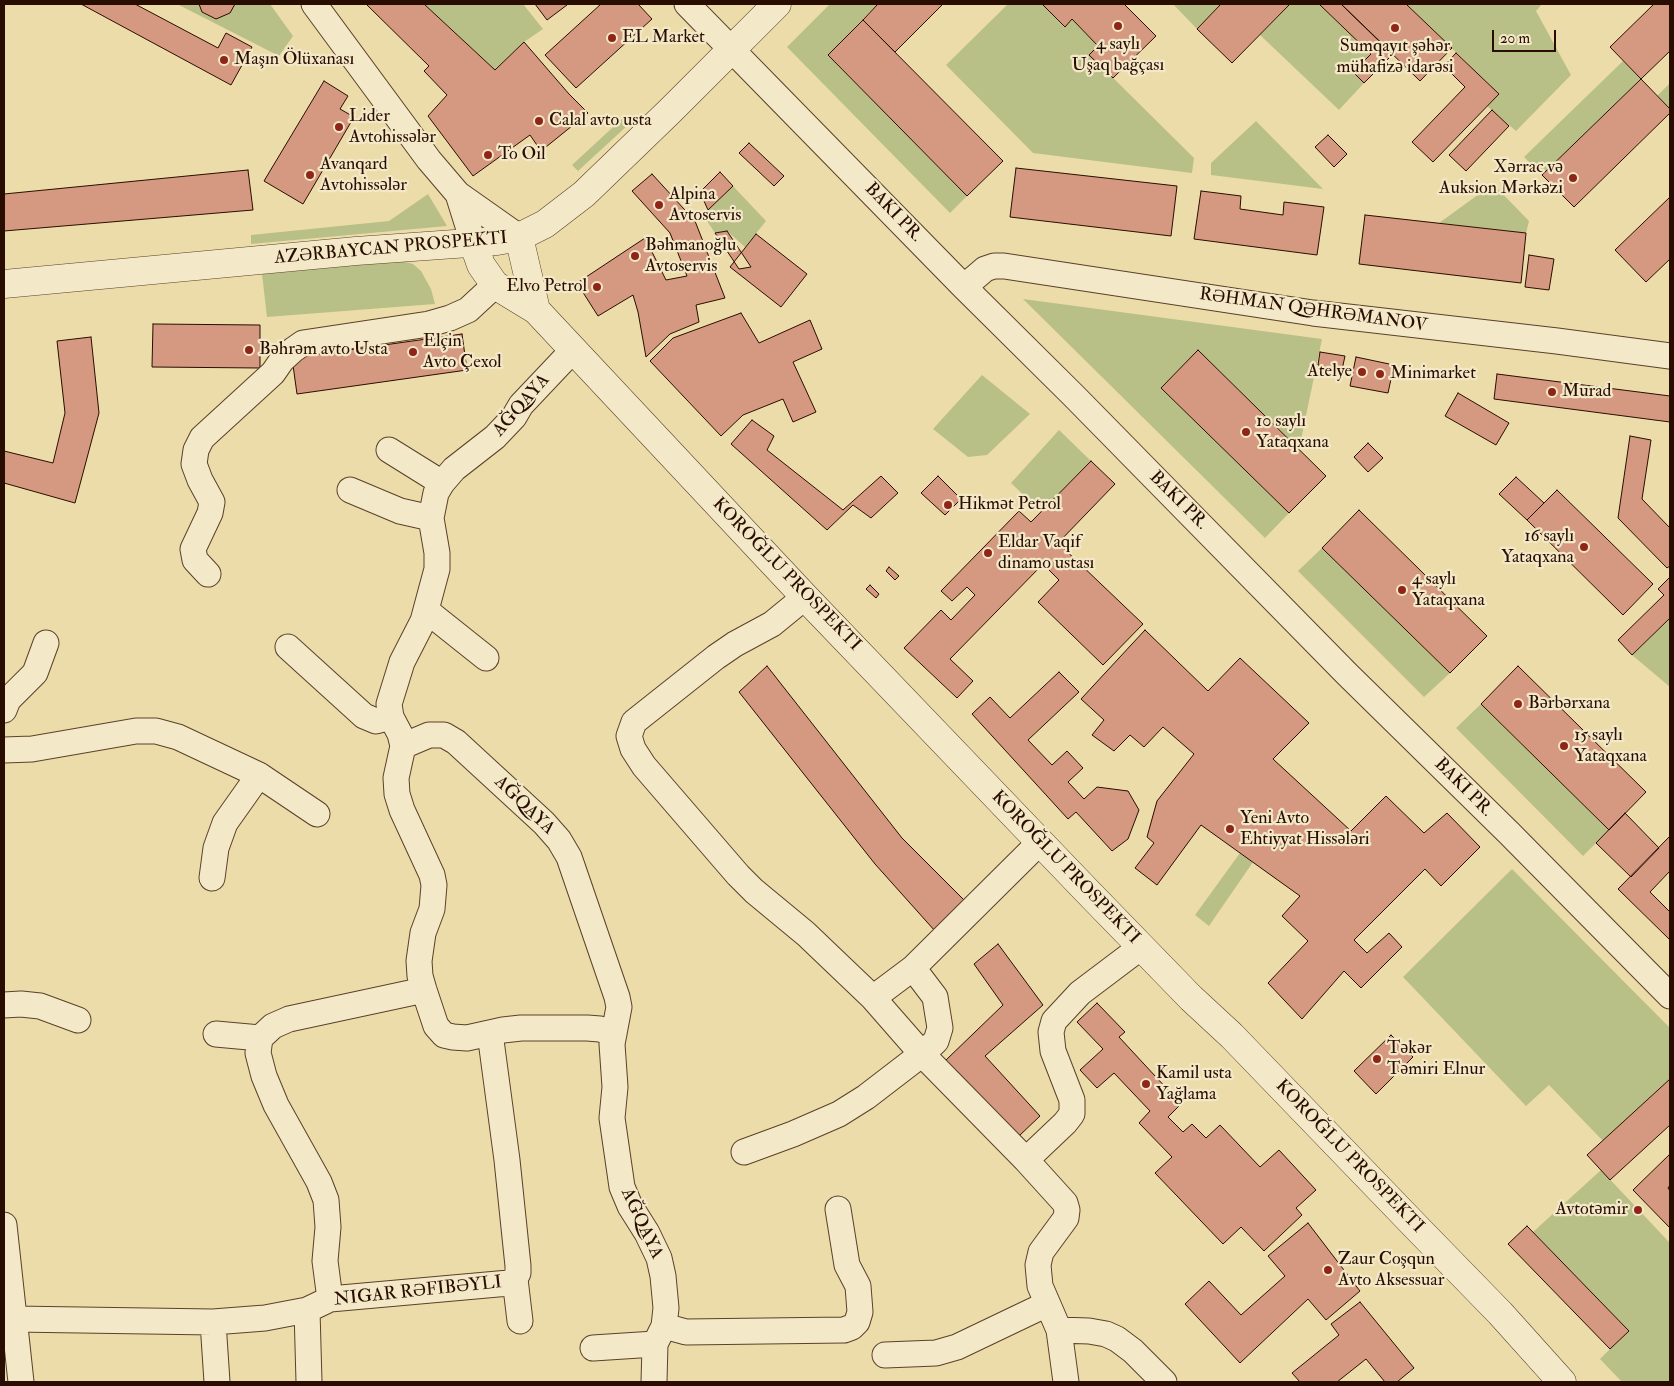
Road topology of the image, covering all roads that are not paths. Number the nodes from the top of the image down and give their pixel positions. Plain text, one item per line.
1 (314, 4) edge
2 (687, 4) edge
3 (777, 4) edge
4 (732, 48) junction
5 (458, 194) junction
6 (519, 237) junction
7 (473, 242) junction
8 (4, 284) edge
9 (495, 285) junction
10 (964, 287) junction
11 (536, 310) junction
12 (573, 350) junction
13 (1670, 356) edge
14 (389, 450) dead end
15 (442, 483) junction
16 (350, 490) dead end
17 (431, 518) junction
18 (208, 574) dead end
19 (806, 597) junction
20 (427, 611) junction
21 (46, 643) dead end
22 (288, 647) dead end
23 (486, 658) dead end
24 (4, 710) edge
25 (391, 717) junction
26 (5, 744) edge
27 (403, 746) junction
28 (259, 775) junction
29 (317, 814) dead end
30 (1040, 842) junction
31 (212, 878) dead end
32 (1141, 947) junction
33 (913, 968) junction
34 (424, 990) junction
35 (1670, 996) edge
36 (873, 998) junction
37 (4, 1005) edge
38 (78, 1020) dead end
39 (490, 1033) junction
40 (216, 1034) dead end
41 (614, 1034) junction
42 (260, 1038) junction
43 (922, 1054) junction
44 (744, 1152) dead end
45 (1026, 1160) junction
46 (838, 1209) dead end
47 (4, 1225) edge
48 (514, 1279) junction
49 (330, 1299) junction
50 (1047, 1304) junction
51 (307, 1310) junction
52 (14, 1319) junction
53 (520, 1321) dead end
54 (214, 1322) junction
55 (1059, 1330) junction
56 (660, 1335) junction
57 (593, 1348) dead end
58 (885, 1356) dead end
59 (21, 1382) edge
60 (217, 1382) edge
61 (308, 1382) edge
62 (654, 1382) edge
63 (1066, 1382) edge
64 (1164, 1382) edge
65 (1562, 1382) edge

1 - 5 street
2 - 4 street
3 - 4 street, AZƏRBAYCAN PROSPEKTI
4 - 6 street, AZƏRBAYCAN PROSPEKTI
4 - 10 street
5 - 6 street
5 - 7 street
6 - 7 street, AZƏRBAYCAN PROSPEKTI
6 - 11 street
7 - 8 street, AZƏRBAYCAN PROSPEKTI
7 - 9 street
9 - 11 street
9 - 18 street
10 - 13 street, RƏHMAN QƏHRƏMANOV
10 - 35 street
11 - 12 street, KOROĞLU PROSPEKTI
12 - 15 street, AĞQAYA
12 - 19 street, KOROĞLU PROSPEKTI
14 - 15 street
15 - 17 street, AĞQAYA
16 - 17 street
17 - 20 street, AĞQAYA
19 - 30 street, KOROĞLU PROSPEKTI
19 - 36 street
20 - 23 street
20 - 25 street, AĞQAYA
21 - 24 street
22 - 25 street
25 - 27 street, AĞQAYA
26 - 28 street
27 - 34 street
27 - 41 street, AĞQAYA
28 - 29 street
28 - 31 street
30 - 32 street, KOROĞLU PROSPEKTI
30 - 33 street
32 - 45 street
32 - 65 street, KOROĞLU PROSPEKTI
33 - 36 street
33 - 43 street
34 - 39 street
34 - 42 street
36 - 43 street
37 - 38 street
39 - 41 street
39 - 48 street, NIGAR RƏFIBƏYLI
40 - 42 street
41 - 56 street, AĞQAYA
42 - 49 street
43 - 44 street
43 - 45 street
45 - 50 street
46 - 56 street
47 - 52 street
48 - 49 street, NIGAR RƏFIBƏYLI
48 - 53 street
49 - 51 street, NIGAR RƏFIBƏYLI
50 - 55 street
50 - 58 street
51 - 54 street, NIGAR RƏFIBƏYLI
51 - 61 street
52 - 54 street, NIGAR RƏFIBƏYLI
52 - 59 street
54 - 60 street
55 - 63 street
55 - 64 street
56 - 57 street
56 - 62 street, AĞQAYA

